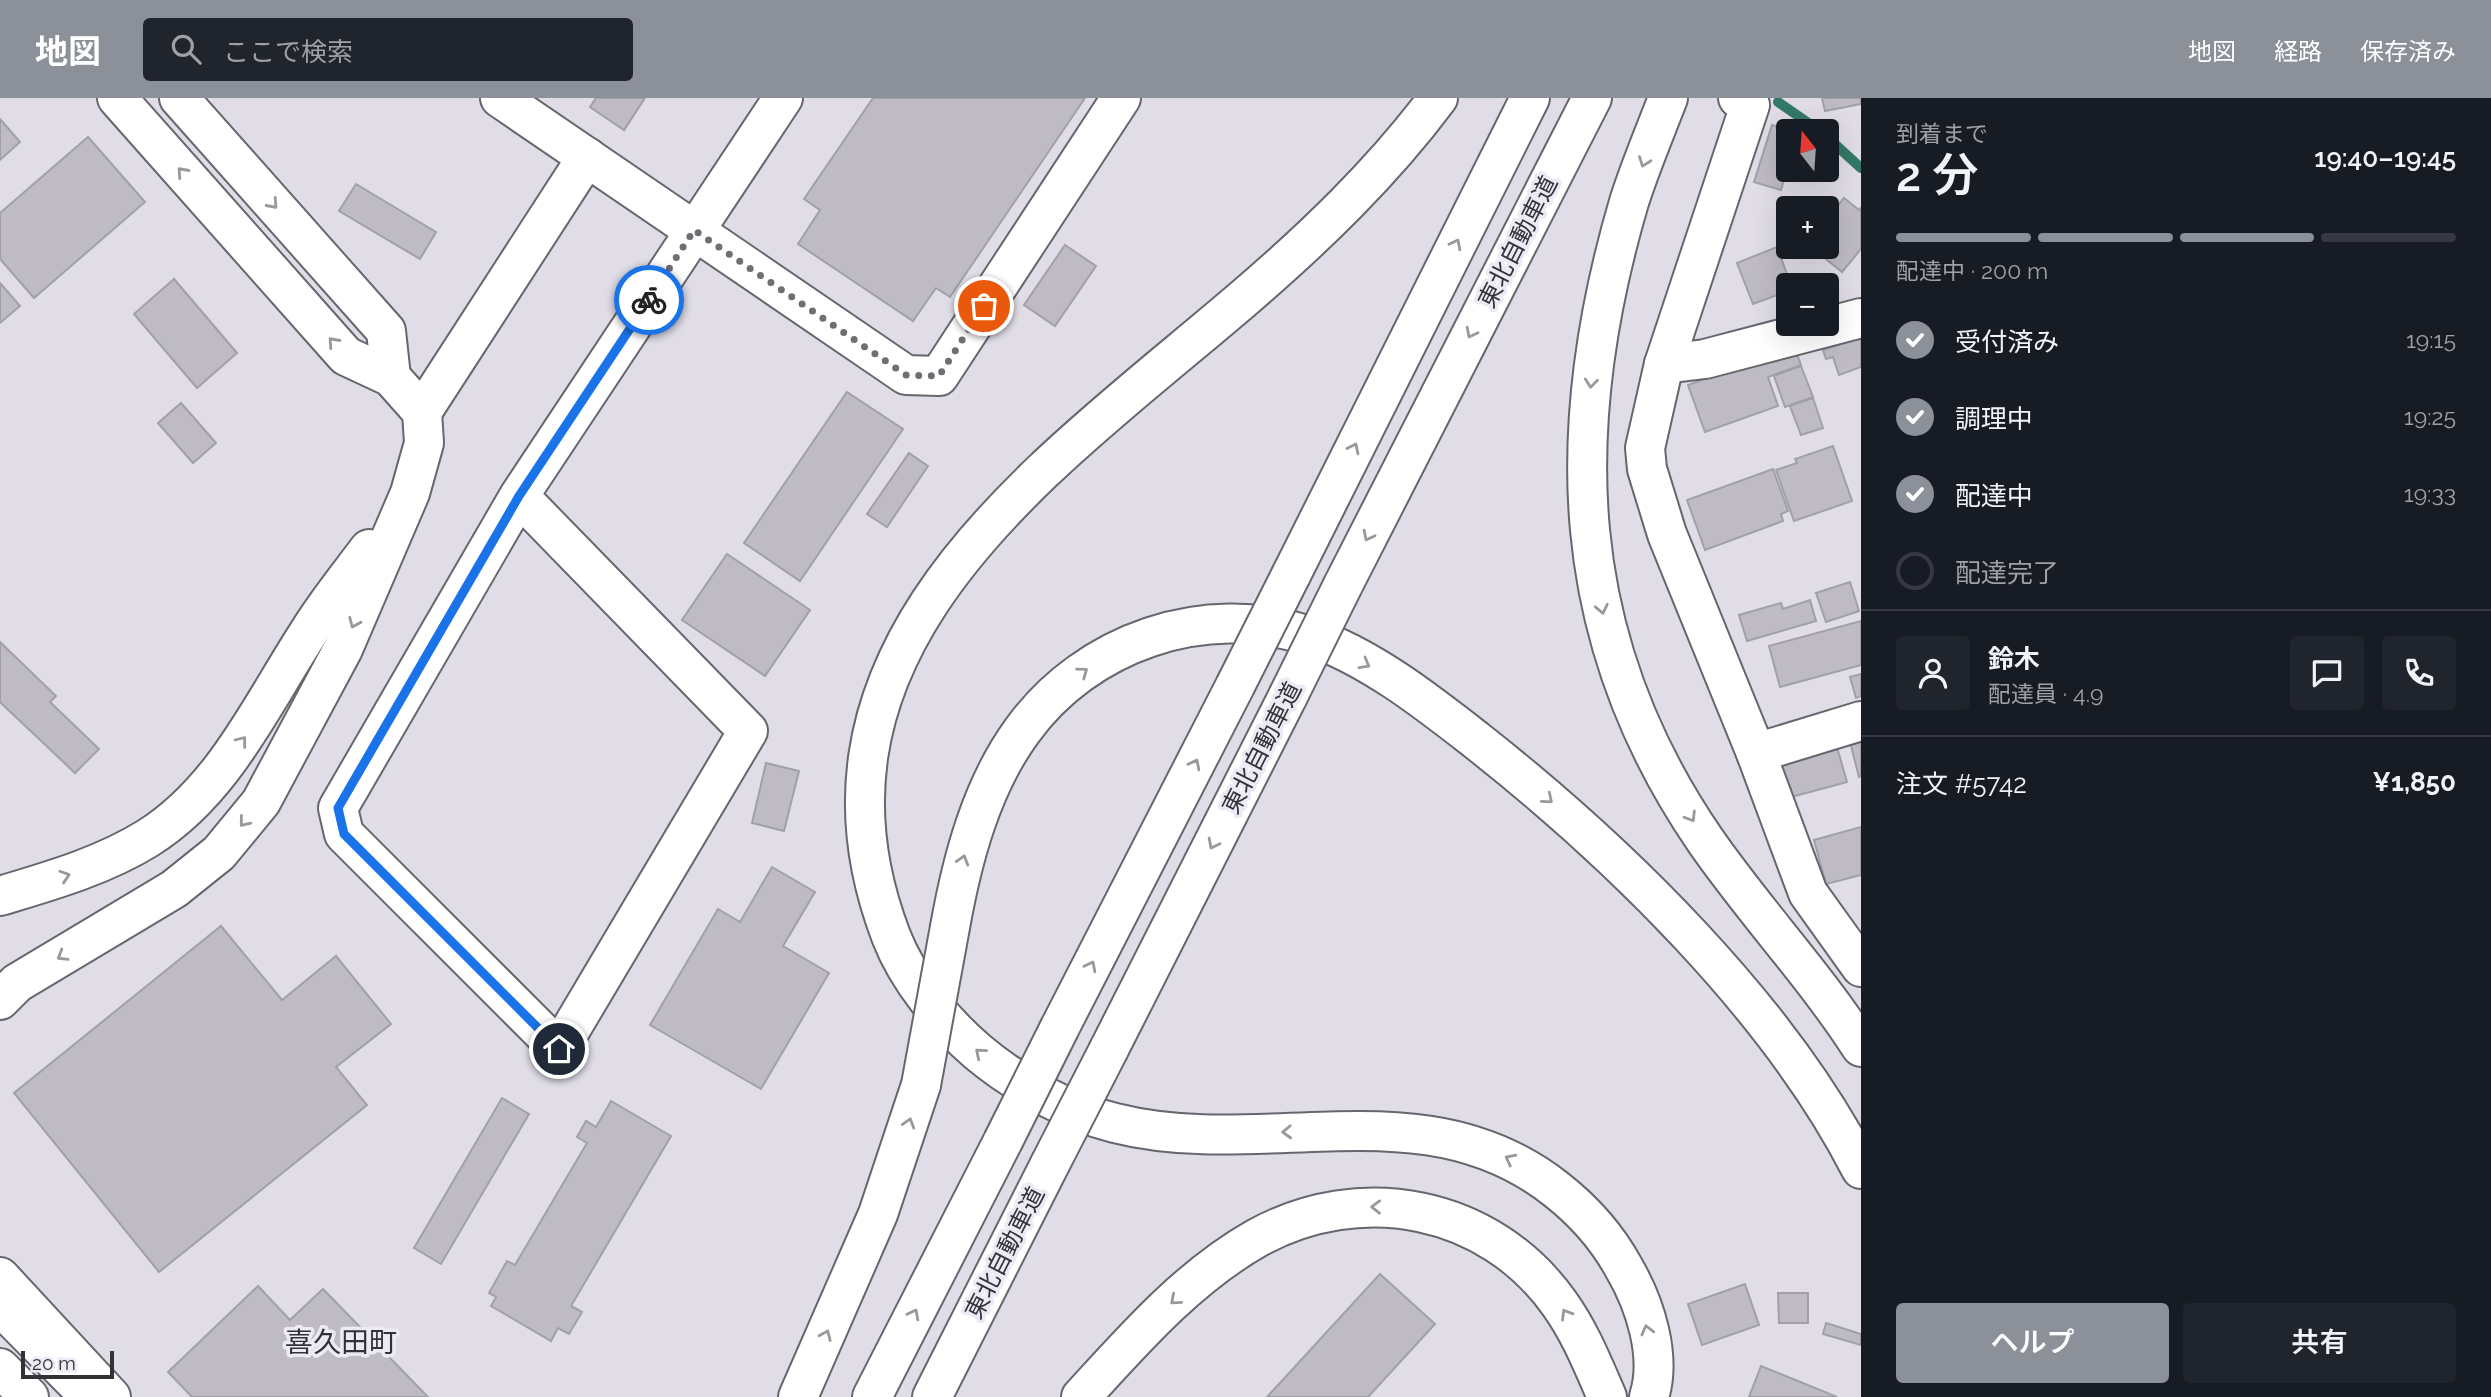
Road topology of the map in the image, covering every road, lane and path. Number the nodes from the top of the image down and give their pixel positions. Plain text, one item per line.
1 (117, 98) edge
2 (179, 98) edge
3 (500, 98) edge
4 (783, 98) edge
5 (1121, 98) edge
6 (1438, 98) edge
7 (1530, 98) edge
8 (1591, 98) edge
9 (1668, 98) edge
10 (1738, 98) edge
11 (587, 157) junction
12 (694, 230) junction
13 (1861, 318) edge
14 (1664, 364) junction
15 (391, 377) junction
16 (422, 412) junction
17 (410, 493) junction
18 (519, 496) junction
19 (1861, 721) edge
20 (1756, 753) junction
21 (0, 896) edge
22 (1861, 967) edge
23 (0, 1000) edge
24 (1861, 1047) edge
25 (1861, 1169) edge
26 (0, 1277) edge
27 (0, 1306) edge
28 (0, 1368) edge
29 (29, 1397) edge
30 (90, 1397) edge
31 (111, 1397) edge
32 (799, 1397) edge
33 (872, 1397) edge
34 (932, 1397) edge
35 (1081, 1397) edge
36 (1607, 1397) edge
37 (1649, 1397) edge

15 -> 1 main road
2 -> 15 main road
3 - 11 main road
4 - 12 main road
5 - 12 main road
37 -> 6 main road
33 -> 7 main road, bridge
8 -> 34 main road, 東北自動車道, bridge
9 -> 24 main road
10 - 14 main road
11 - 12 main road
11 - 16 main road
12 - 18 main road
13 - 14 main road
14 - 20 main road
15 - 16 main road
16 - 17 main road
21 -> 17 main road
17 -> 23 main road
18 - 18 main road
19 - 20 main road
20 - 22 main road
32 -> 25 main road, bridge
26 - 31 main road
27 - 30 main road
28 - 29 main road
36 -> 35 main road

